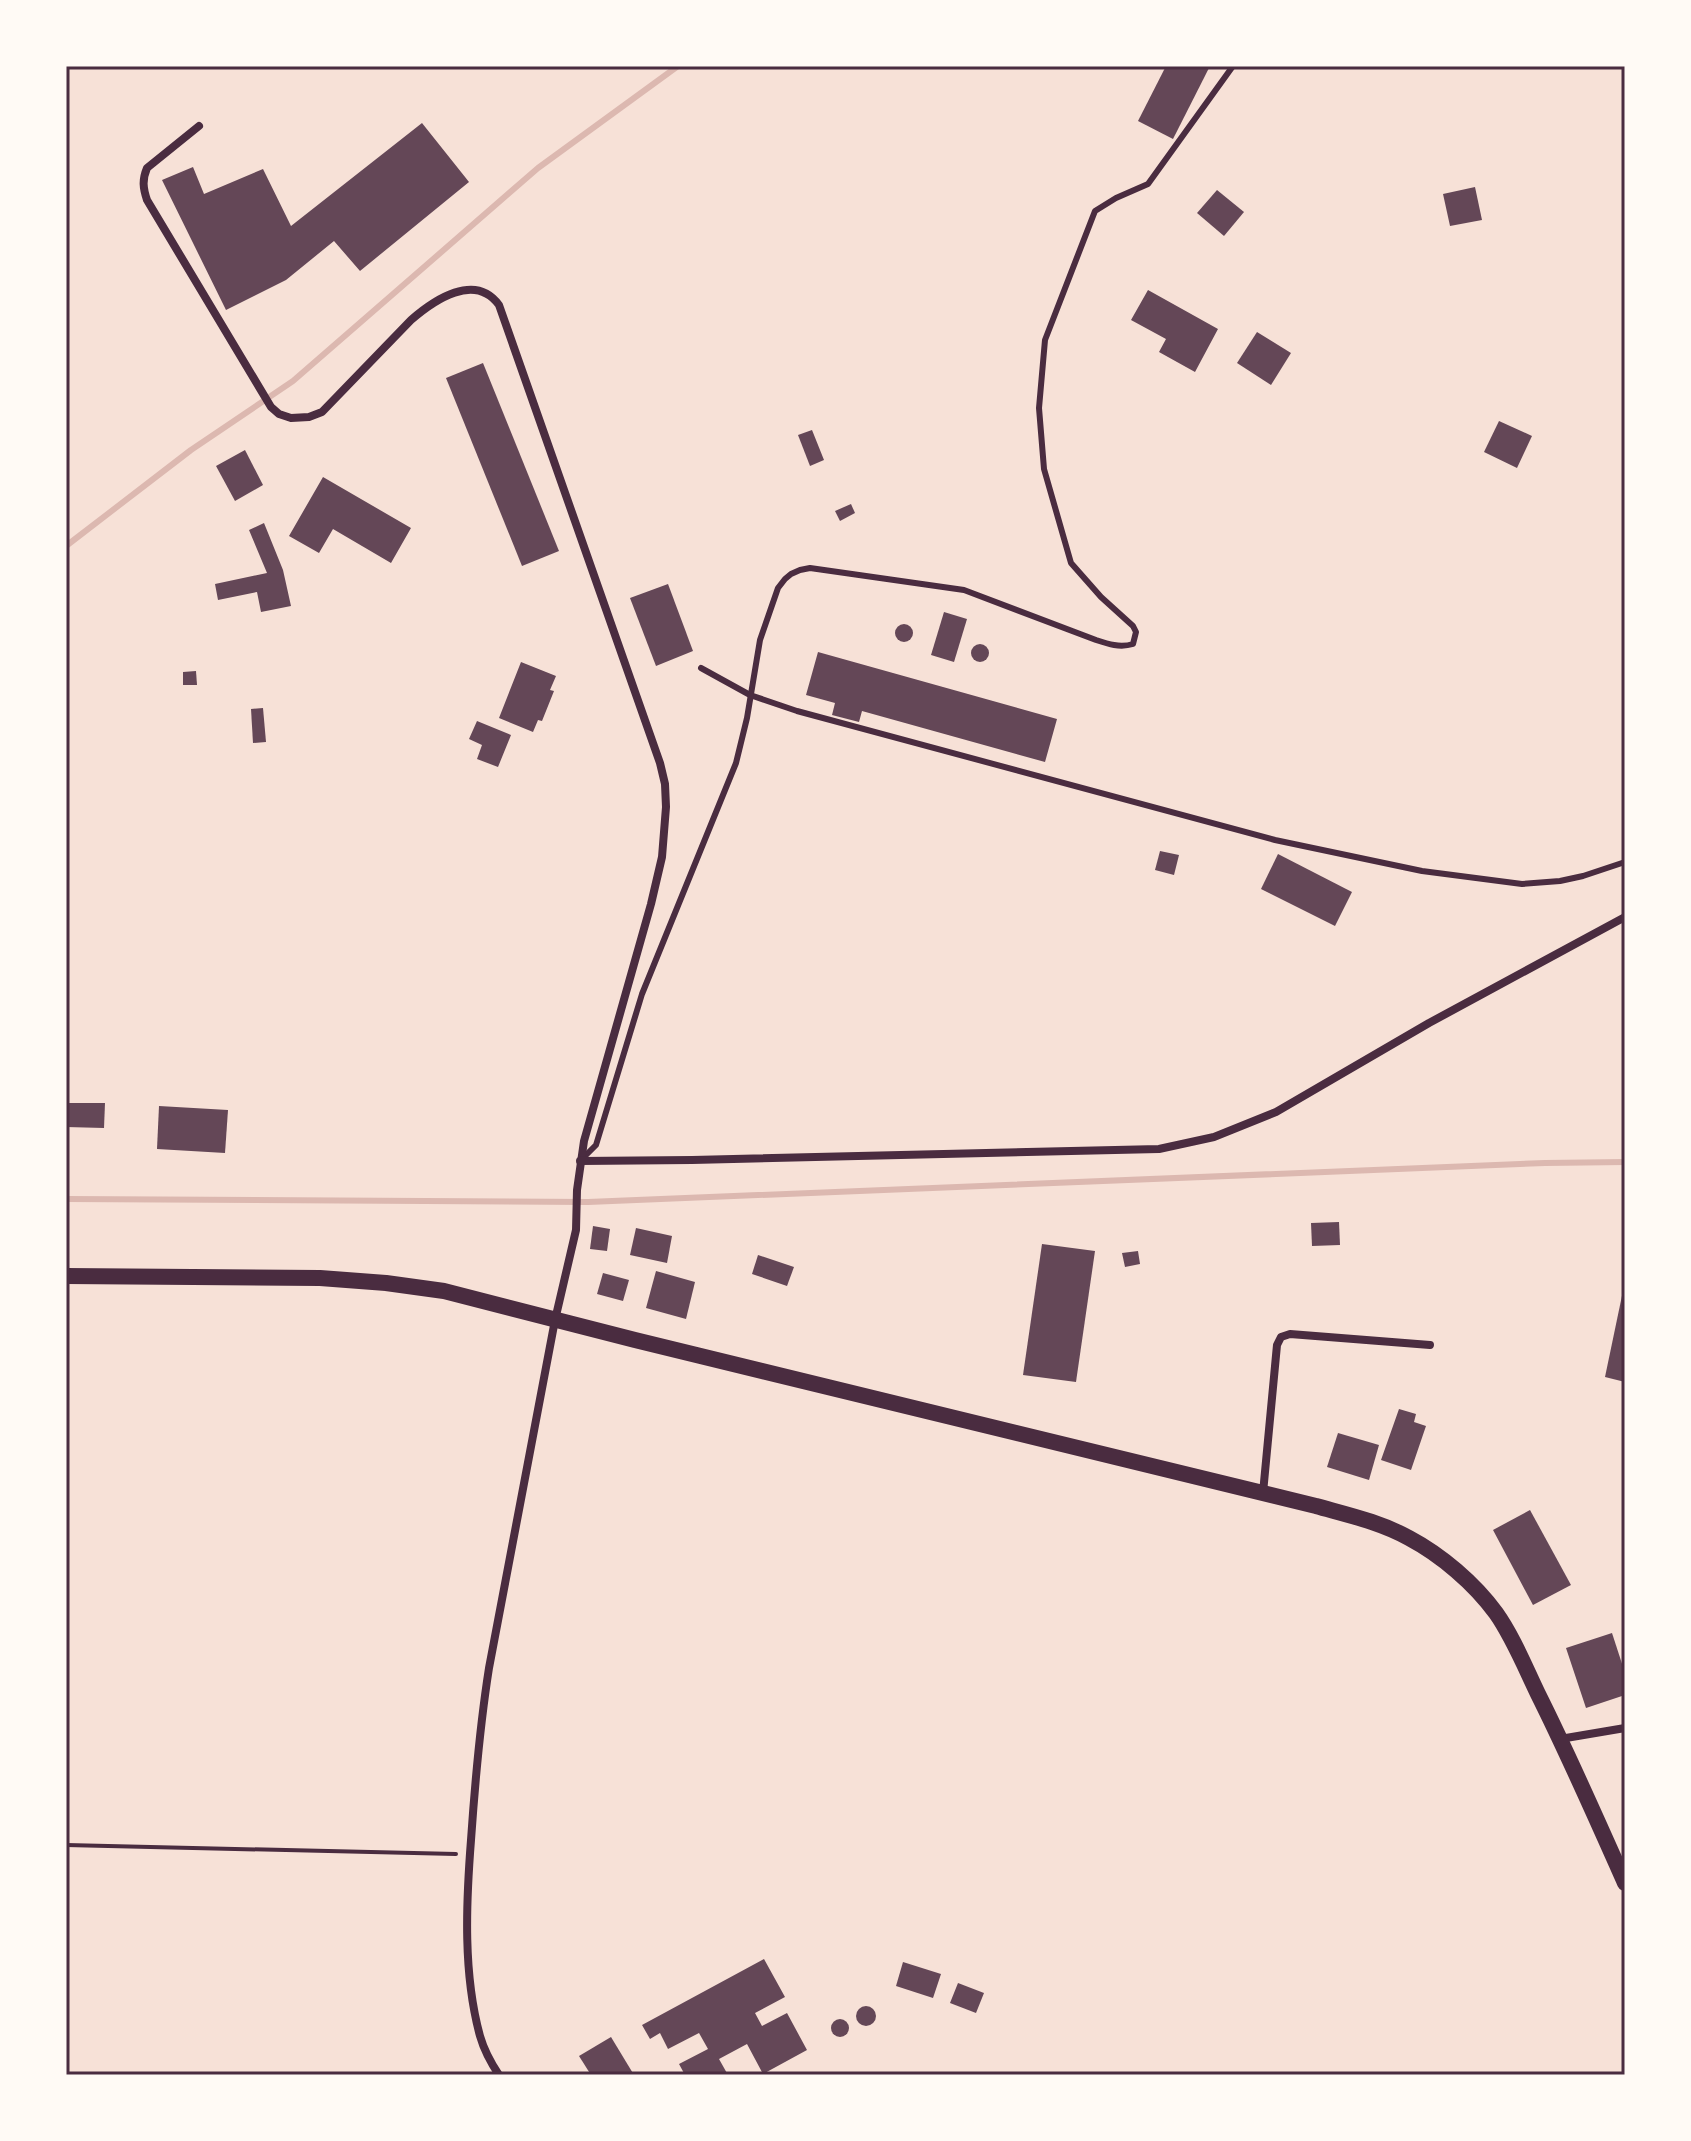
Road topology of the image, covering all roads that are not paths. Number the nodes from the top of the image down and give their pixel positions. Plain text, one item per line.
1 (1233, 66) edge
2 (199, 126) dead end
3 (701, 668) dead end
4 (750, 695) junction
5 (1625, 862) edge
6 (1625, 917) edge
7 (580, 1161) junction
8 (66, 1276) edge
9 (555, 1320) junction
10 (1430, 1345) dead end
11 (1263, 1494) junction
12 (1625, 1728) edge
13 (1560, 1739) junction
14 (1625, 1883) edge
15 (499, 2075) edge

1 - 4 lane
2 - 7 street
3 - 4 lane
4 - 5 lane
4 - 7 lane
6 - 7 street
7 - 9 street
8 - 9 main road
9 - 11 main road
9 - 15 street
10 - 11 street
11 - 13 main road
12 - 13 street
13 - 14 main road

